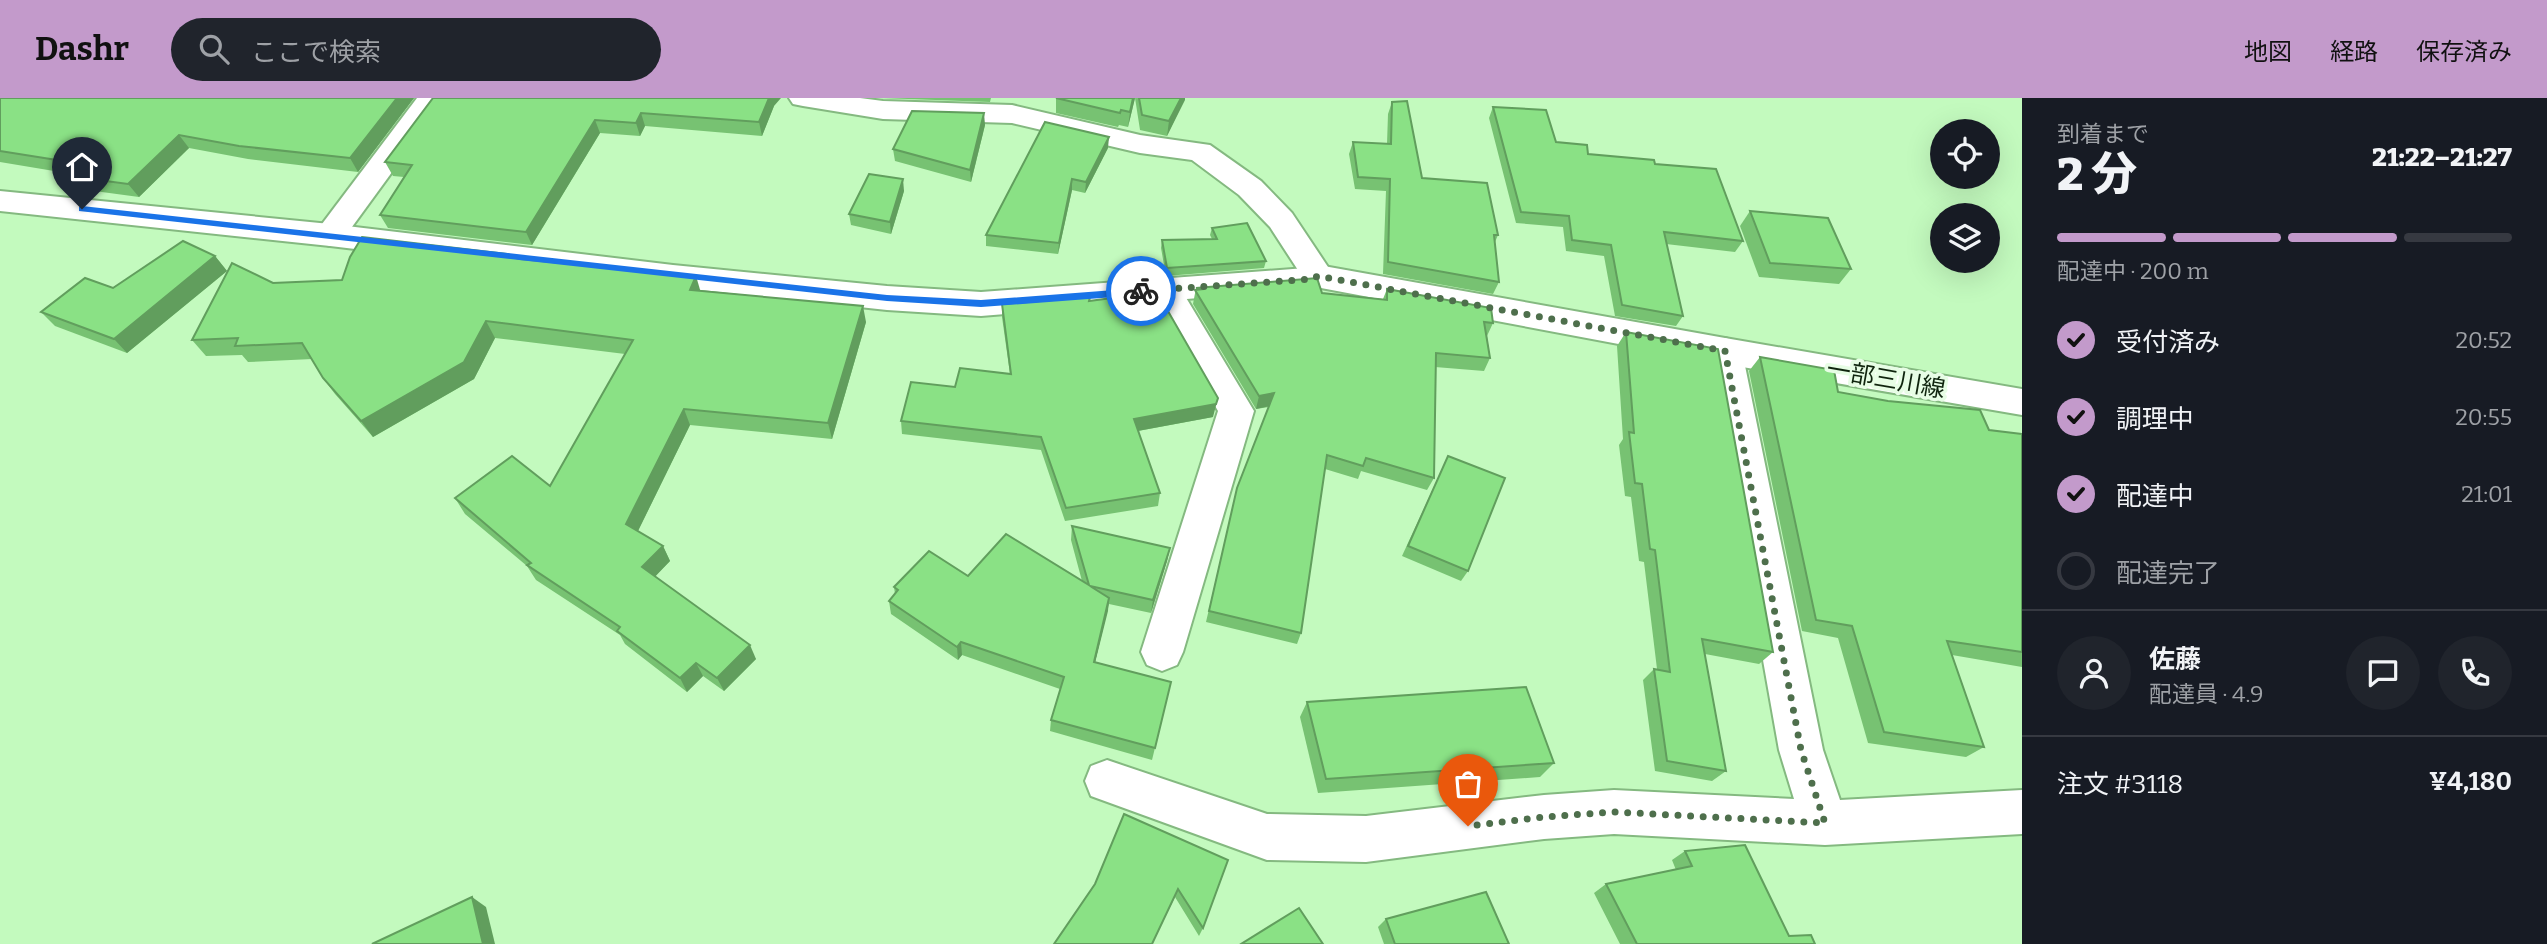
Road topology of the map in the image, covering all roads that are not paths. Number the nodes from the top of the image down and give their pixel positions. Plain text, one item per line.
1 (432, 98) edge
2 (803, 98) edge
3 (0, 201) edge
4 (330, 235) junction
5 (1318, 276) junction
6 (1164, 289) junction
7 (1725, 351) junction
8 (2022, 402) edge
9 (1163, 652) dead end
10 (1107, 781) dead end
11 (2022, 812) edge
12 (1825, 823) junction

1 - 4 street
2 - 5 street
3 - 4 street, 一部三川線
4 - 6 street, 一部三川線
5 - 6 street, 一部三川線
5 - 7 street, 一部三川線
6 - 9 street
7 - 8 street, 一部三川線
7 - 12 street
10 - 12 street
11 - 12 street

